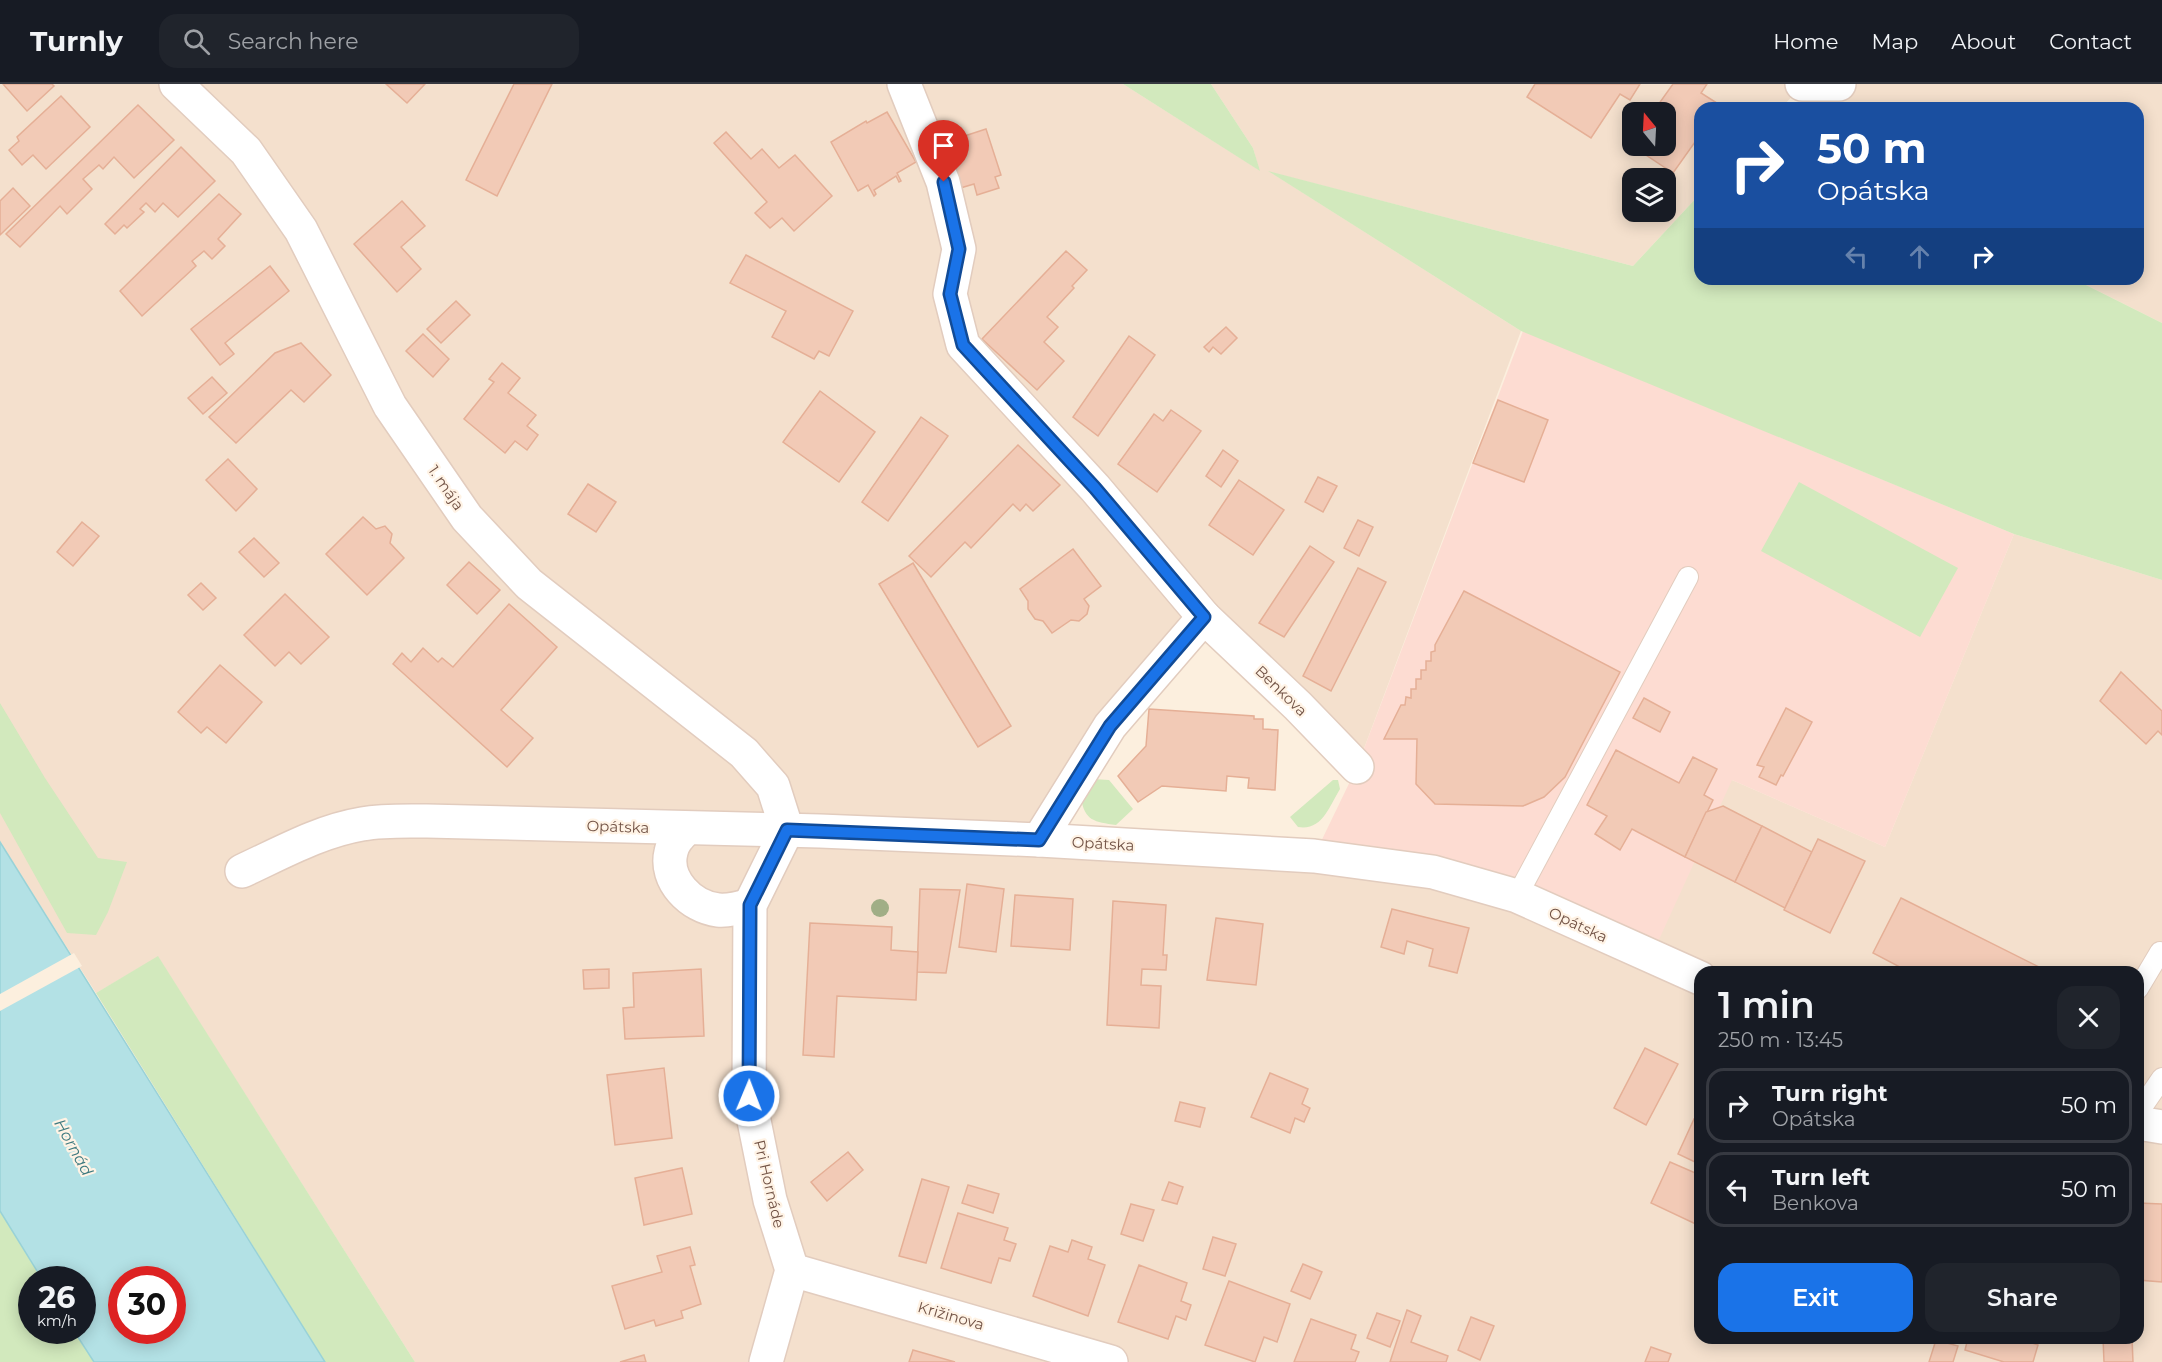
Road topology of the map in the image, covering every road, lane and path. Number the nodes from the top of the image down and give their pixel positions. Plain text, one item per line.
1 (176, 84) edge
2 (904, 84) edge
3 (1802, 84) edge
4 (1839, 84) edge
5 (1688, 577) dead end
6 (1204, 617) junction
7 (1358, 767) dead end
8 (686, 829) junction
9 (787, 830) junction
10 (1039, 840) junction
11 (242, 871) dead end
12 (1517, 896) junction
13 (750, 905) junction
14 (2160, 952) dead end
15 (1694, 975) edge
16 (2144, 979) edge
17 (2162, 1078) edge
18 (2144, 1104) edge
19 (2144, 1124) edge
20 (2162, 1127) edge
21 (792, 1270) junction
22 (766, 1362) edge
23 (1111, 1362) edge

1 - 9 street, 1. mája
2 - 6 street, Benkova
3 - 4 street
5 - 12 lane
6 - 7 street, Benkova
6 - 10 street
8 - 9 street, Opátska
8 - 11 street, Opátska
8 - 13 street
9 - 10 street, Opátska
9 - 13 street, Pri Hornáde
10 - 12 street, Opátska
12 - 15 street, Opátska
13 - 21 street, Pri Hornáde
14 - 16 lane
17 - 18 lane
19 - 20 street
21 - 22 street
21 - 23 street, Križinova

